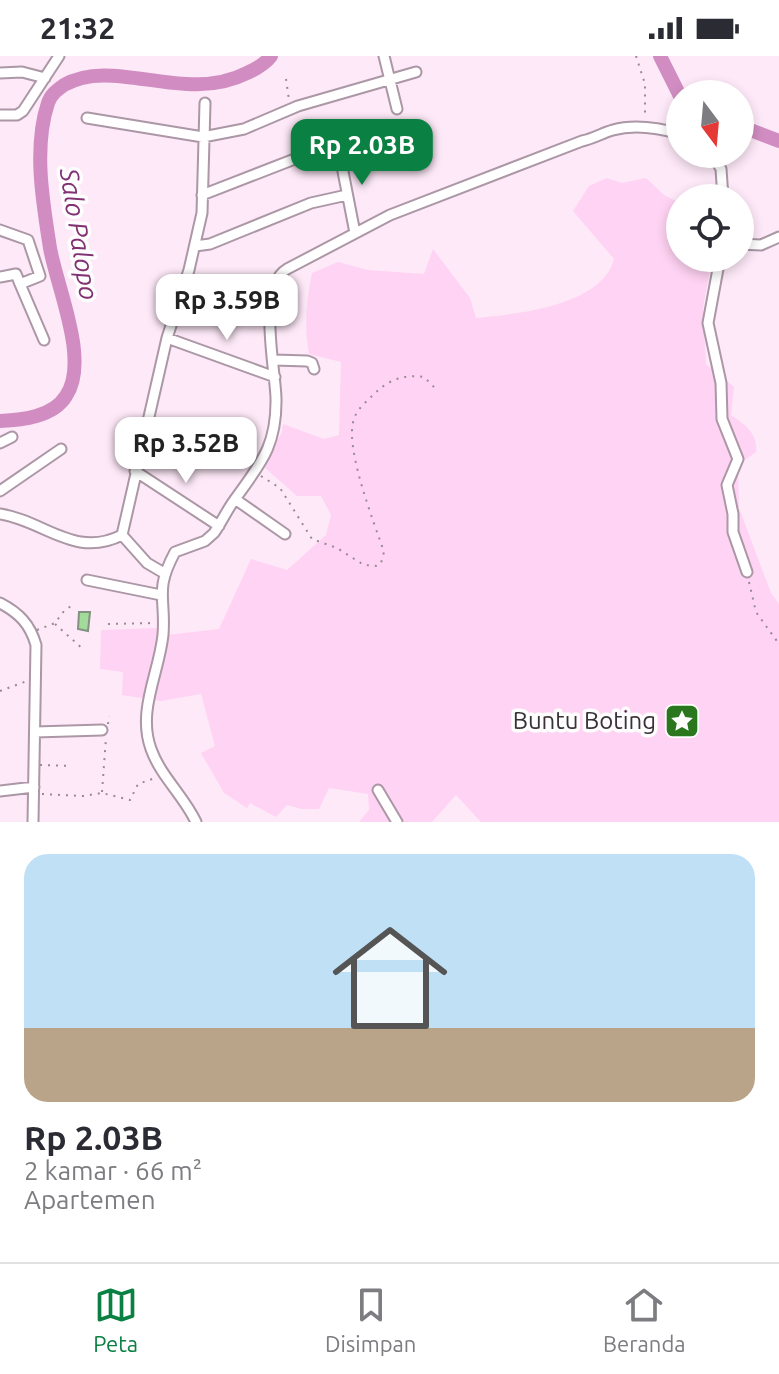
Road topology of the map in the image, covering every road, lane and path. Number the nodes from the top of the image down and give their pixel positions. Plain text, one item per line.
1 (59, 56) edge
2 (384, 56) edge
3 (636, 56) edge
4 (416, 72) dead end
5 (0, 73) edge
6 (45, 78) junction
7 (286, 79) dead end
8 (390, 80) junction
9 (205, 103) dead end
10 (291, 109) junction
11 (397, 109) dead end
12 (0, 115) edge
13 (87, 118) dead end
14 (645, 128) junction
15 (666, 132) edge
16 (203, 137) junction
17 (338, 146) dead end
18 (323, 148) dead end
19 (202, 195) junction
20 (347, 195) junction
21 (0, 230) edge
22 (355, 233) junction
23 (779, 237) edge
24 (754, 245) edge
25 (195, 246) junction
26 (717, 272) edge
27 (0, 277) edge
28 (20, 284) junction
29 (180, 291) junction
30 (270, 306) junction
31 (167, 338) junction
32 (44, 340) dead end
33 (274, 360) junction
34 (314, 369) dead end
35 (275, 377) junction
36 (434, 387) dead end
37 (12, 437) dead end
38 (0, 443) edge
39 (61, 449) dead end
40 (135, 471) junction
41 (255, 473) junction
42 (0, 491) edge
43 (235, 499) junction
44 (0, 514) edge
45 (219, 526) junction
46 (285, 534) dead end
47 (122, 535) junction
48 (747, 572) joint
49 (164, 573) junction
50 (87, 580) dead end
51 (161, 595) junction
52 (0, 603) edge
53 (71, 606) dead end
54 (163, 622) junction
55 (55, 623) junction
56 (108, 624) dead end
57 (32, 631) junction
58 (779, 644) edge
59 (84, 650) dead end
60 (36, 677) junction
61 (0, 691) edge
62 (109, 716) dead end
63 (102, 730) dead end
64 (35, 732) junction
65 (35, 765) junction
66 (72, 766) dead end
67 (164, 776) junction
68 (34, 790) junction
69 (378, 790) dead end
70 (0, 791) edge
71 (102, 793) junction
72 (33, 822) edge
73 (196, 822) edge
74 (397, 822) edge

1 - 6 street
2 - 8 street
3 - 14 path
4 - 8 street
5 - 6 street
6 - 12 street
7 - 10 path
8 - 10 street
8 - 11 street
9 - 16 street
10 - 16 street
13 - 16 street
14 - 15 street
14 - 22 street
16 - 19 street
17 - 20 street
18 - 19 street
19 - 25 street
20 - 22 street
20 - 25 street
21 - 28 street
22 - 30 street
23 - 24 street
25 - 29 street
26 - 48 street
27 - 28 street
28 - 32 street
29 - 30 street
29 - 31 street
30 - 33 street
31 - 35 street
31 - 40 street
33 - 34 street
33 - 35 street
35 - 41 street
36 - 41 path
37 - 38 street
39 - 42 street
40 - 45 street
40 - 47 street
41 - 43 street
43 - 45 street
43 - 46 street
44 - 47 street
45 - 49 street
47 - 49 street
48 - 58 path
49 - 51 street
50 - 51 street
51 - 54 street
52 - 57 street
53 - 55 path
54 - 56 path
54 - 67 street
55 - 57 path
55 - 59 path
57 - 60 street
60 - 61 path
60 - 64 street
62 - 71 path
63 - 64 street
64 - 65 street
65 - 66 path
65 - 68 street
67 - 71 path
67 - 73 street
68 - 70 street
68 - 71 path
68 - 72 street
69 - 74 street

